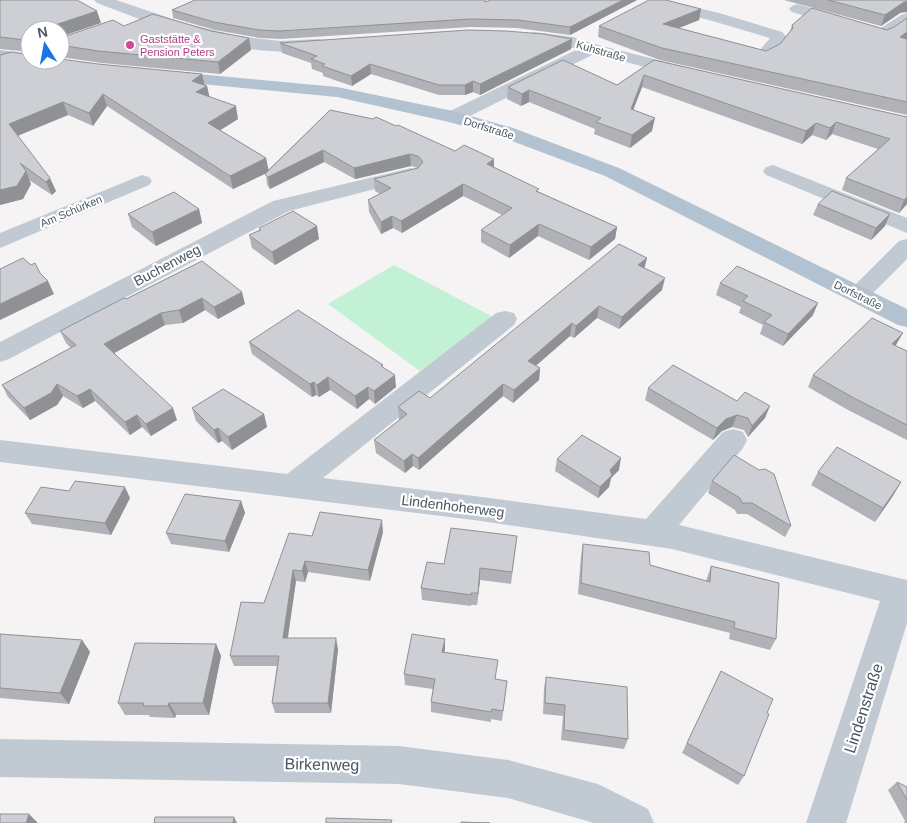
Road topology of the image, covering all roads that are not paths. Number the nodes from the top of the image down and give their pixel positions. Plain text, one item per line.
1 (102, 0) edge
2 (652, 1) edge
3 (797, 9) dead end
4 (143, 15) junction
5 (907, 18) edge
6 (124, 22) dead end
7 (594, 31) dead end
8 (522, 36) edge
9 (573, 42) junction
10 (337, 43) edge
11 (592, 49) junction
12 (763, 56) edge
13 (149, 75) edge
14 (699, 76) edge
15 (453, 118) junction
16 (773, 171) dead end
17 (411, 174) edge
18 (142, 181) dead end
19 (907, 226) edge
20 (0, 241) edge
21 (907, 246) edge
22 (858, 295) junction
23 (505, 319) dead end
24 (907, 319) edge
25 (0, 353) edge
26 (733, 440) dead end
27 (0, 451) edge
28 (292, 486) junction
29 (652, 534) junction
30 (900, 592) joint
31 (0, 758) edge
32 (634, 823) edge
33 (826, 823) edge

1 - 4 street
2 - 12 street
3 - 5 street
4 - 6 street
4 - 10 street
7 - 9 street
8 - 9 street, Kuhstraße
9 - 11 street, Kuhstraße
11 - 14 street, Kuhstraße
11 - 15 street
13 - 15 main road, Dorfstraße
15 - 22 main road, Dorfstraße
16 - 19 street
17 - 25 street, Buchenweg
18 - 20 street, Am Schürken
21 - 22 street
22 - 24 main road, Dorfstraße
23 - 28 street
26 - 29 street
27 - 28 street, Lindenhoherweg
28 - 29 street, Lindenhoherweg
29 - 30 street, Lindenhoherweg
30 - 33 street, Lindenstraße
31 - 32 street, Birkenweg

